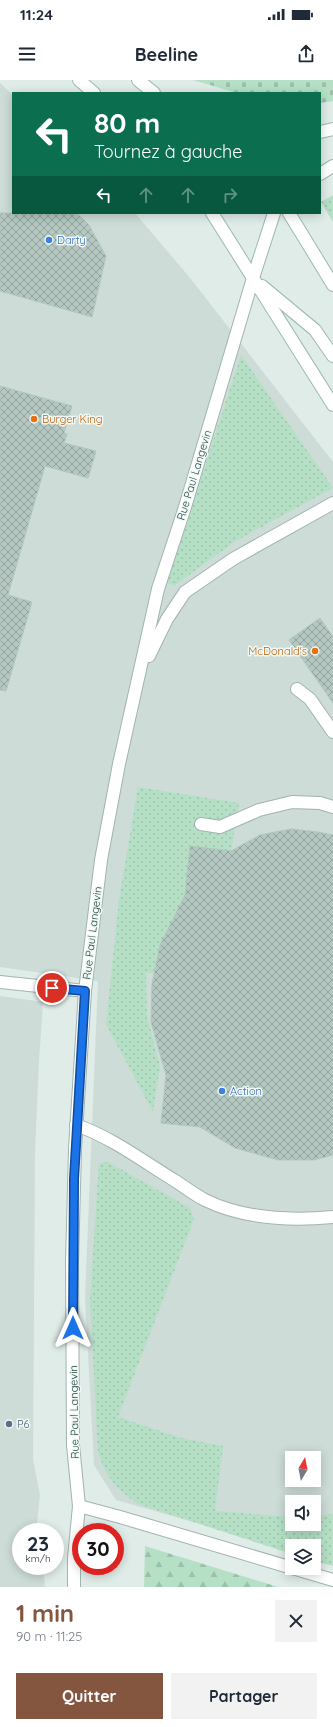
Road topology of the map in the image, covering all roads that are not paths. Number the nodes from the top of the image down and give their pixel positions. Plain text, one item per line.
1 (79, 80) edge
2 (138, 80) edge
3 (93, 92) edge
4 (153, 92) edge
5 (333, 129) edge
6 (321, 132) edge
7 (333, 166) edge
8 (321, 173) edge
9 (213, 214) edge
10 (274, 214) edge
11 (290, 214) edge
12 (253, 278) junction
13 (333, 285) edge
14 (333, 356) edge
15 (333, 405) edge
16 (333, 503) edge
17 (140, 674) junction
18 (297, 689) dead end
19 (333, 732) edge
20 (333, 807) edge
21 (202, 824) dead end
22 (0, 982) edge
23 (85, 991) junction
24 (76, 1125) junction
25 (333, 1217) edge
26 (78, 1506) junction
27 (333, 1580) edge
28 (74, 1587) edge

1 - 3 street
2 - 4 street
5 - 6 street
7 - 8 street
9 - 12 street
10 - 12 street, Rue Paul Langevin
11 - 13 street
12 - 14 street
12 - 15 street
12 - 17 street, Rue Paul Langevin
16 - 17 street, Rue Paul Langevin
17 - 23 street, Rue Paul Langevin
18 - 19 street
20 - 21 street
22 - 23 street
23 - 24 street, Rue Paul Langevin
24 - 25 street
24 - 26 street, Rue Paul Langevin
26 - 27 street
26 - 28 street, Rue Paul Langevin

